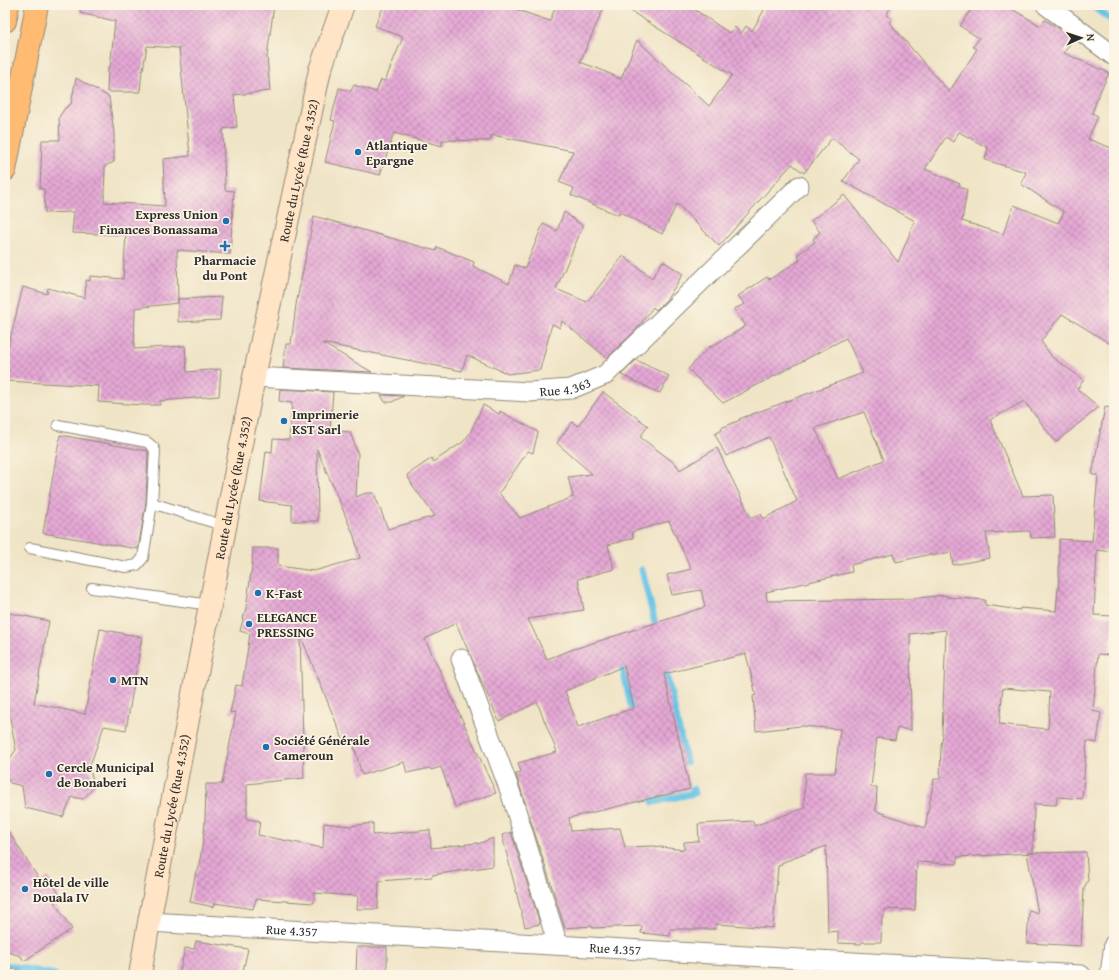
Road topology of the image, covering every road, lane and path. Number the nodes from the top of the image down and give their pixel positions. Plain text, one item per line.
1 (8, 5) edge
2 (37, 5) edge
3 (343, 5) edge
4 (1046, 5) edge
5 (5, 22) edge
6 (1114, 56) edge
7 (5, 170) edge
8 (799, 186) dead end
9 (254, 377) junction
10 (58, 425) dead end
11 (152, 503) junction
12 (225, 526) junction
13 (30, 548) dead end
14 (92, 588) dead end
15 (210, 605) junction
16 (461, 659) dead end
17 (149, 922) junction
18 (1114, 944) edge
19 (558, 945) junction
20 (8, 975) edge
21 (17, 975) edge
22 (140, 975) edge
23 (1081, 975) edge
24 (1110, 975) edge

1 - 5 highway
2 - 7 highway
3 - 9 main road, Route du Lycée (Rue 4.352)
4 - 6 street
8 - 9 street, Rue 4.363
9 - 12 main road, Route du Lycée (Rue 4.352)
10 - 11 lane
11 - 12 lane
11 - 13 lane
12 - 15 main road, Route du Lycée (Rue 4.352)
14 - 15 lane
15 - 17 main road, Route du Lycée (Rue 4.352)
16 - 19 street
17 - 19 street, Rue 4.357
17 - 22 main road, Route du Lycée (Rue 4.352)
18 - 24 street
19 - 23 street, Rue 4.357
20 - 21 lane

